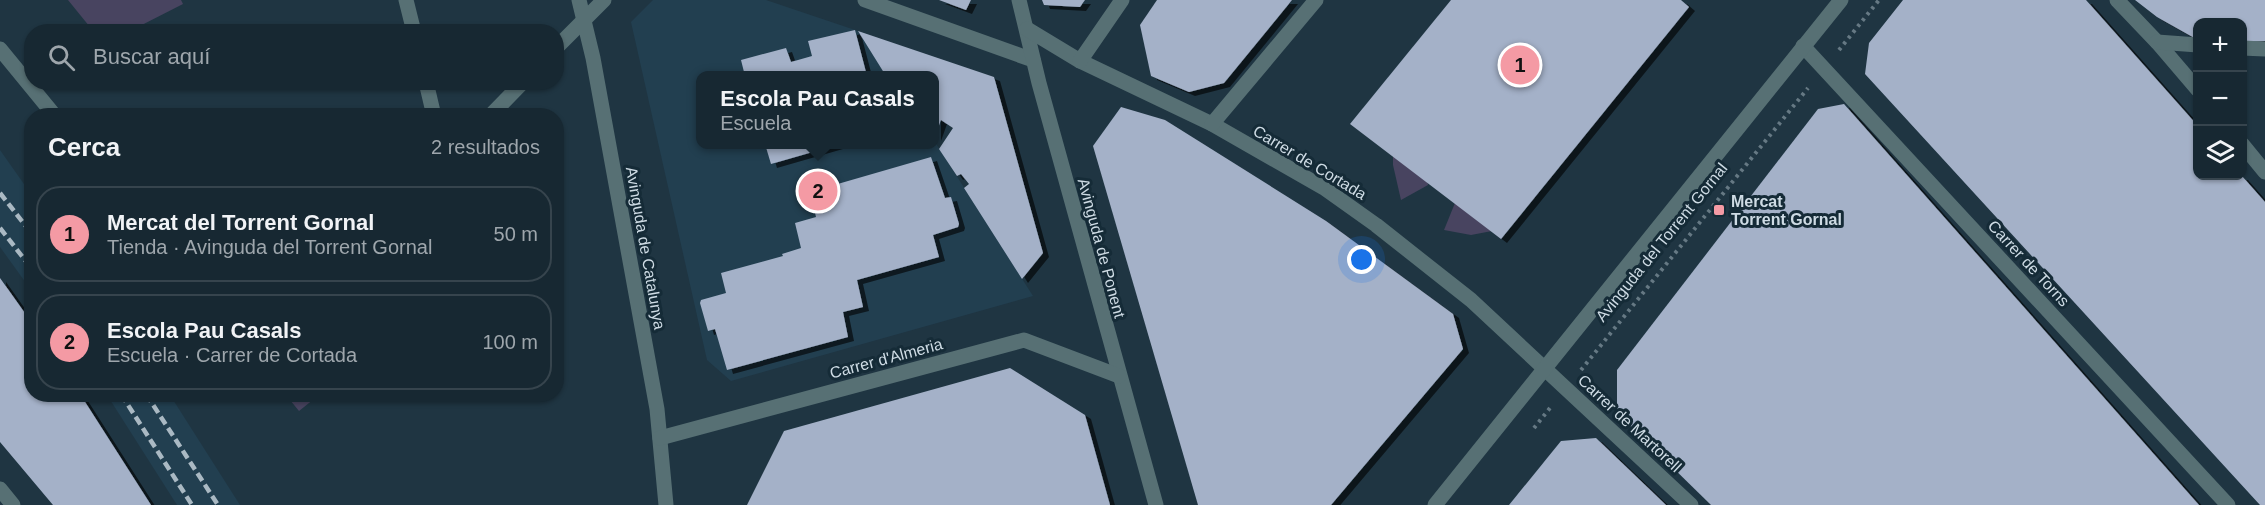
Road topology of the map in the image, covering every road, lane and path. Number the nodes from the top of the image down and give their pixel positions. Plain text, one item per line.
1 (406, 0) edge
2 (579, 0) edge
3 (604, 0) edge
4 (865, 0) edge
5 (1019, 0) edge
6 (1122, 0) edge
7 (1316, 0) edge
8 (1841, 0) edge
9 (1879, 0) edge
10 (2117, 0) edge
11 (585, 19) junction
12 (412, 24) edge
13 (1027, 29) junction
14 (564, 40) edge
15 (2157, 42) junction
16 (2193, 45) edge
17 (1803, 46) junction
18 (2247, 48) edge
19 (0, 49) edge
20 (2265, 49) edge
21 (1033, 60) junction
22 (1080, 61) junction
23 (1824, 68) junction
24 (24, 78) edge
25 (2193, 84) edge
26 (34, 90) edge
27 (428, 90) edge
28 (515, 90) edge
29 (48, 108) edge
30 (432, 108) edge
31 (498, 108) edge
32 (1212, 124) junction
33 (2247, 150) edge
34 (2265, 172) edge
35 (1545, 368) junction
36 (1119, 376) junction
37 (1566, 388) junction
38 (1529, 434) dead end
39 (660, 438) junction
40 (0, 489) edge
41 (13, 505) edge
42 (666, 505) edge
43 (1156, 505) edge
44 (1435, 505) edge
45 (1691, 505) edge
46 (2228, 505) edge

1 - 12 street
2 - 11 street, Avinguda de Catalunya
3 - 11 street
4 - 21 street
5 - 13 street, Avinguda de Ponent
6 - 22 street
7 - 32 street
8 - 17 street, Avinguda del Torrent Gornal
9 - 23 path, Avinguda del Torrent Gornal
10 - 15 street
11 - 14 street
11 - 39 street, Avinguda de Catalunya
13 - 21 street, Avinguda de Ponent
13 - 22 street, Carrer de Cortada
15 - 16 street
15 - 25 street
17 - 23 street, Carrer de Torns
17 - 35 street, Avinguda del Torrent Gornal
18 - 20 street
19 - 24 street
21 - 36 street, Avinguda de Ponent
22 - 32 street, Carrer de Cortada
23 - 37 path, Avinguda del Torrent Gornal
23 - 46 street, Carrer de Torns
26 - 29 street
27 - 30 street
28 - 31 street
32 - 35 street, Carrer de Cortada
33 - 34 street
35 - 37 street, Carrer de Martorell
35 - 44 street, Avinguda del Torrent Gornal
36 - 39 street, Carrer d'Almeria
36 - 43 street, Avinguda de Ponent
37 - 38 path, Avinguda del Torrent Gornal
37 - 45 street, Carrer de Martorell
39 - 42 street, Avinguda de Catalunya
40 - 41 street

